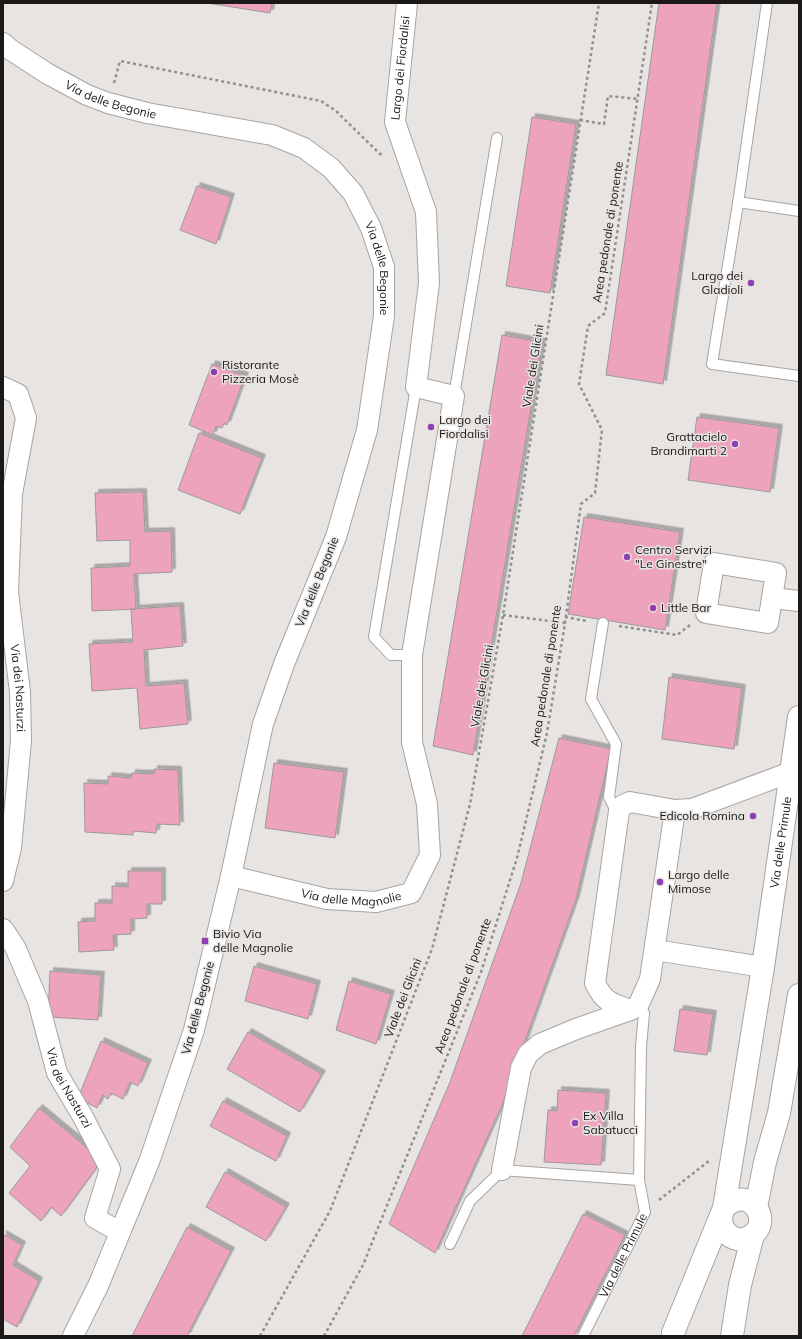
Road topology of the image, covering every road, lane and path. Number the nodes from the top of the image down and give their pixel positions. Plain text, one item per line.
1 (407, 3) edge
2 (599, 3) edge
3 (767, 3) edge
4 (652, 4) edge
5 (3, 43) edge
6 (638, 99) junction
7 (108, 103) junction
8 (580, 120) junction
9 (497, 138) dead end
10 (406, 153) junction
11 (738, 202) junction
12 (799, 211) edge
13 (799, 376) edge
14 (416, 387) junction
15 (3, 388) edge
16 (454, 396) junction
17 (772, 598) dead end
18 (799, 600) edge
19 (504, 615) junction
20 (566, 617) junction
21 (565, 623) junction
22 (603, 623) junction
23 (677, 635) dead end
24 (412, 655) junction
25 (799, 717) edge
26 (791, 772) junction
27 (675, 810) junction
28 (619, 811) junction
29 (231, 876) junction
30 (3, 881) edge
31 (3, 929) edge
32 (655, 950) junction
33 (763, 967) junction
34 (595, 983) junction
35 (799, 995) edge
36 (634, 1008) junction
37 (584, 1026) junction
38 (799, 1054) edge
39 (786, 1076) junction
40 (710, 1160) dead end
41 (502, 1170) junction
42 (639, 1180) junction
43 (756, 1207) junction
44 (645, 1212) junction
45 (722, 1212) junction
46 (120, 1232) junction
47 (740, 1237) junction
48 (450, 1244) dead end
49 (672, 1334) edge
50 (73, 1336) edge
51 (260, 1336) edge
52 (324, 1336) edge
53 (583, 1336) edge
54 (732, 1336) edge

1 - 10 street, Largo dei Fiordalisi
2 - 8 path, Viale dei Glicini
3 - 11 lane
4 - 6 path, Area pedonale di ponente
5 - 7 street, Via delle Begonie
6 - 8 path
6 - 20 path, Area pedonale di ponente
7 - 10 path
7 - 29 street, Via delle Begonie
8 - 19 path, Viale dei Glicini
9 - 16 lane
10 - 14 street, Largo dei Fiordalisi
11 - 12 lane
11 - 13 lane
14 - 16 street
14 - 24 lane
15 - 30 street, Via dei Nasturzi
16 - 24 street
17 - 18 street
19 - 21 path
19 - 51 path, Viale dei Glicini
20 - 21 path, Area pedonale di ponente
20 - 22 path
21 - 52 path, Area pedonale di ponente
22 - 23 path
22 - 28 lane
24 - 29 street, Via delle Magnolie
25 - 26 main road, Via delle Primule
26 - 27 street
26 - 33 main road, Via delle Primule
27 - 28 street
27 - 32 street
28 - 34 street
29 - 46 street, Via delle Begonie
31 - 46 street, Via dei Nasturzi
32 - 33 street
32 - 36 street
33 - 45 main road, Via delle Primule
34 - 36 street
34 - 37 street
35 - 39 main road
36 - 37 street
36 - 42 lane, Via delle Primule
37 - 41 street
38 - 39 lane
39 - 43 main road
40 - 44 path
41 - 42 lane
41 - 48 lane
42 - 44 lane, Via delle Primule
43 - 45 main road
43 - 47 main road
44 - 53 lane, Via delle Primule
45 - 47 main road
45 - 49 main road, Via delle Primule
46 - 50 street, Via delle Begonie
47 - 49 main road
47 - 54 main road

